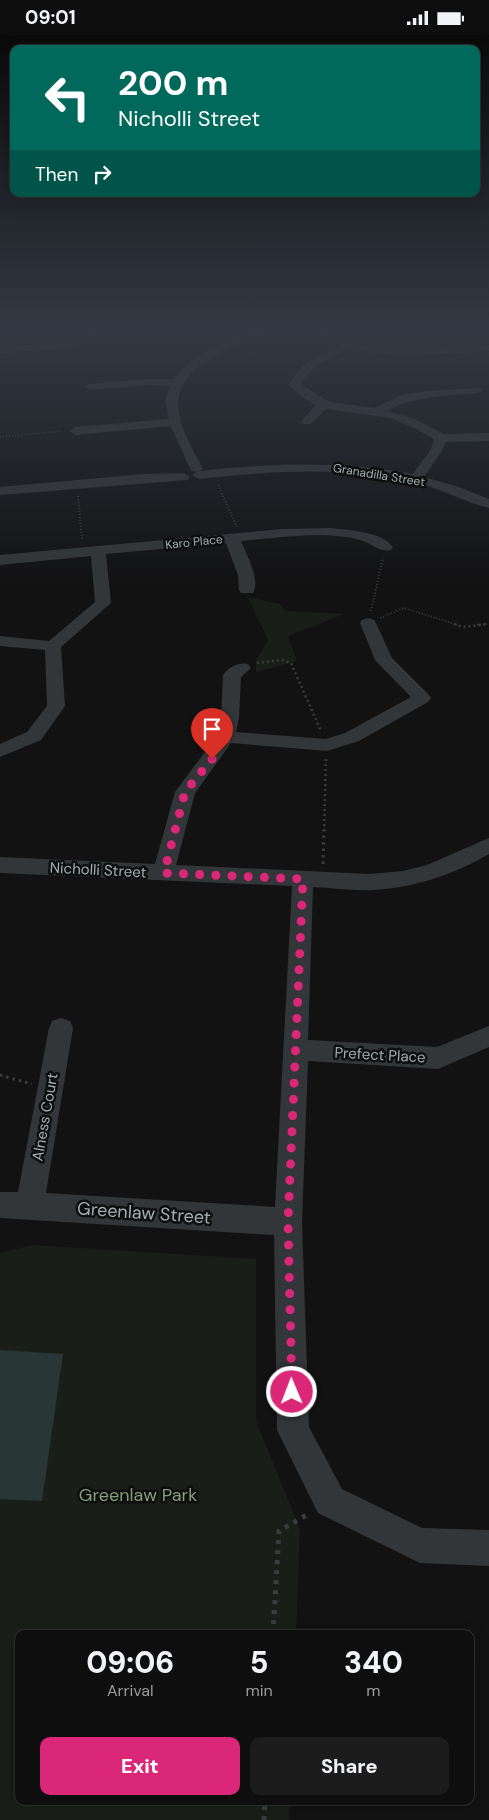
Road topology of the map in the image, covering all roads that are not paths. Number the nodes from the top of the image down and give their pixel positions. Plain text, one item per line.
1 (168, 414) edge
2 (314, 414) edge
3 (386, 414) edge
4 (307, 421) dead end
5 (173, 423) junction
6 (75, 431) road end
7 (489, 437) edge
8 (441, 438) junction
9 (193, 472) junction
10 (416, 479) junction
11 (0, 491) edge
12 (489, 504) edge
13 (237, 537) junction
14 (386, 547) road end
15 (91, 552) junction
16 (0, 560) edge
17 (247, 590) dead end
18 (368, 623) road end
19 (0, 641) edge
20 (54, 646) junction
21 (242, 668) road end
22 (226, 737) junction
23 (0, 751) edge
24 (489, 845) edge
25 (0, 865) edge
26 (164, 873) junction
27 (313, 879) junction
28 (61, 1028) dead end
29 (489, 1036) edge
30 (296, 1050) junction
31 (0, 1205) edge
32 (30, 1206) junction
33 (288, 1222) junction
34 (489, 1547) edge

1 - 5 street
2 - 4 street
3 - 8 street
5 - 6 street
5 - 9 street
7 - 8 street
8 - 10 street
9 - 10 street, Granadilla Street
9 - 11 street, Granadilla Street
10 - 12 street, Granadilla Street
13 - 14 street, Karo Place
13 - 15 street, Karo Place
13 - 17 street
15 - 16 street, Karo Place
15 - 20 street
18 - 22 street
19 - 20 street
20 - 23 street
21 - 22 street
22 - 26 street
24 - 27 street, Nicholli Street
25 - 26 street, Nicholli Street
26 - 27 street, Nicholli Street
27 - 30 street
28 - 32 street, Alness Court
29 - 30 street, Prefect Place
30 - 33 street
31 - 32 street, Greenlaw Street
32 - 33 street, Greenlaw Street
33 - 34 street

